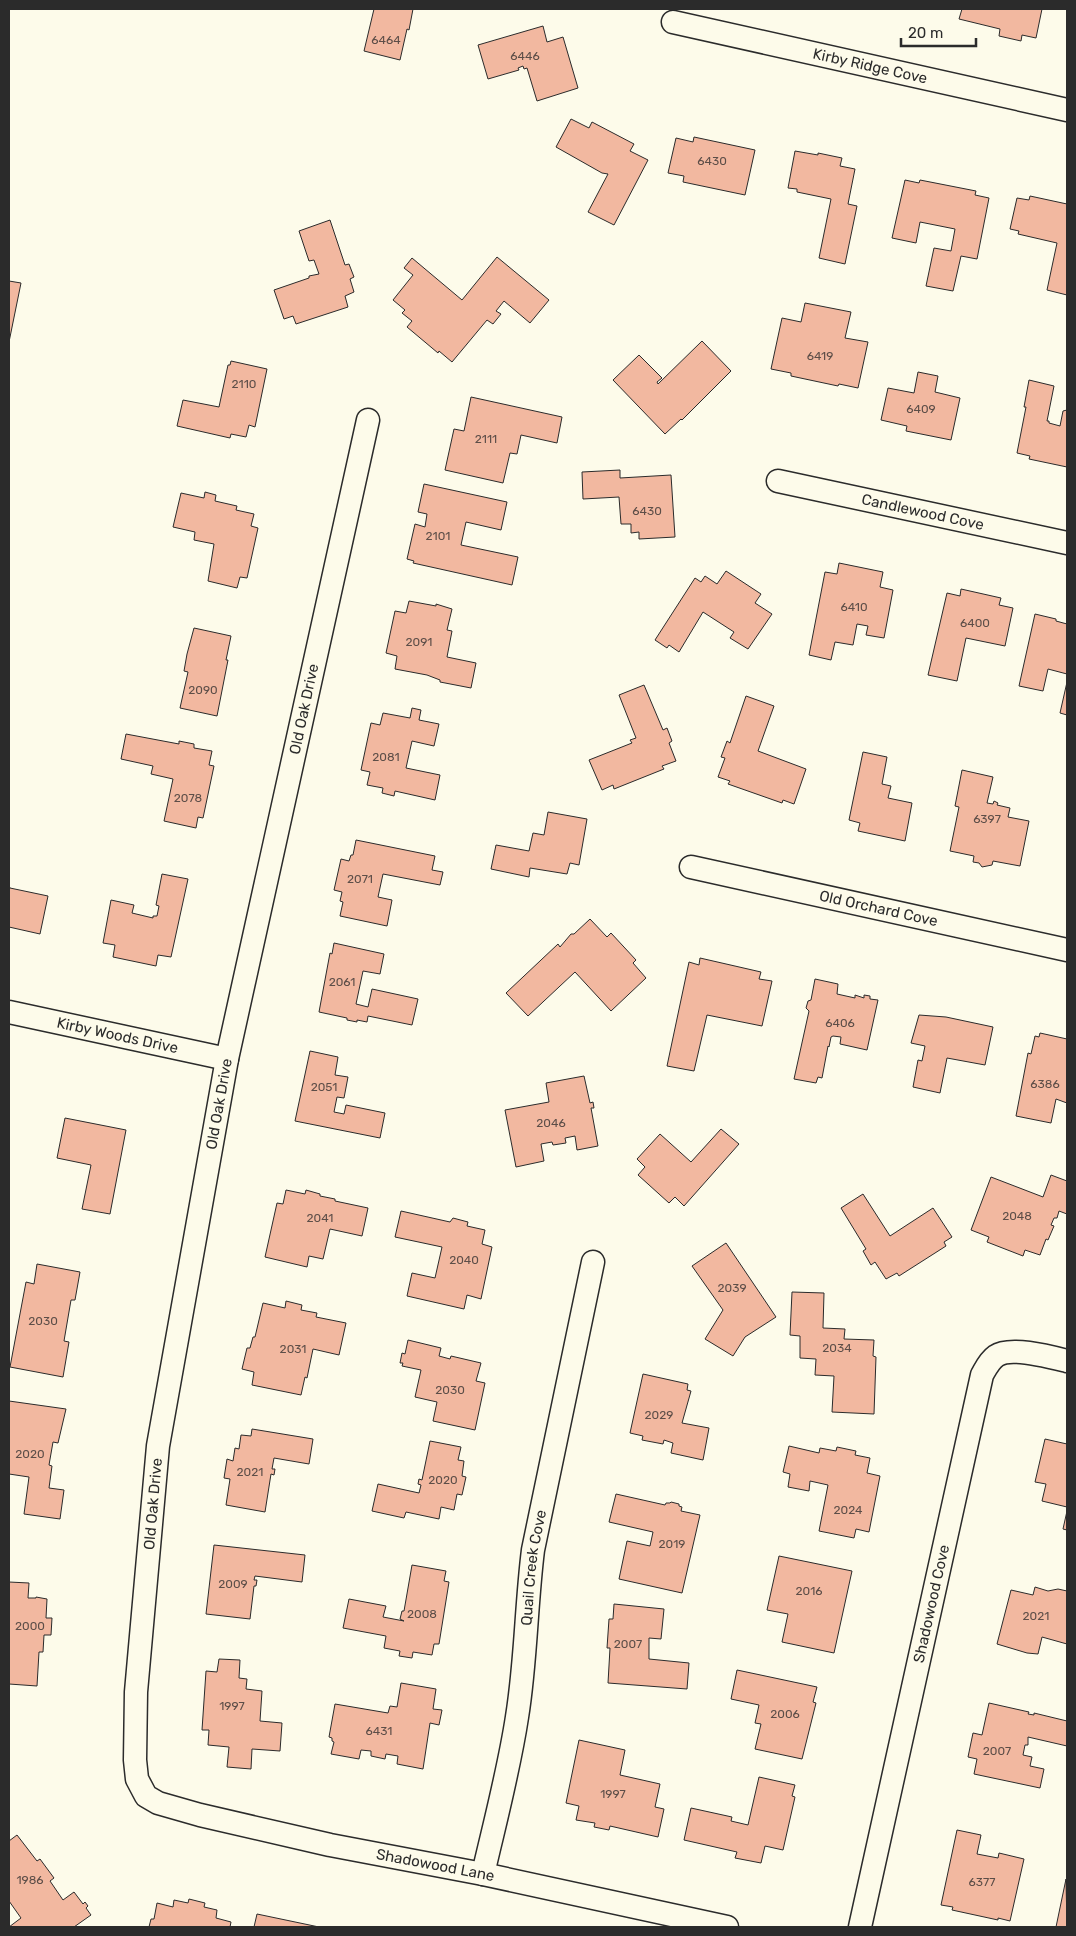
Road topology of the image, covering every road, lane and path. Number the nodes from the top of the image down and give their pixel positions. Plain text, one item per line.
1 (674, 22) dead end
2 (1067, 110) edge
3 (368, 420) dead end
4 (778, 481) dead end
5 (1067, 543) edge
6 (691, 867) dead end
7 (1067, 950) edge
8 (9, 1012) edge
9 (227, 1059) junction
10 (593, 1262) dead end
11 (1067, 1361) edge
12 (146, 1796) joint
13 (483, 1874) junction
14 (727, 1927) edge
15 (860, 1927) edge

1 - 2 street, Kirby Ridge Cove
3 - 9 street, Old Oak Drive
4 - 5 street, Candlewood Cove
6 - 7 street, Old Orchard Cove
8 - 9 street, Kirby Woods Drive
9 - 12 street, Old Oak Drive
10 - 13 street, Quail Creek Cove
11 - 15 street, Shadowood Cove
12 - 13 street, Shadowood Lane
13 - 14 street, Shadowood Lane

